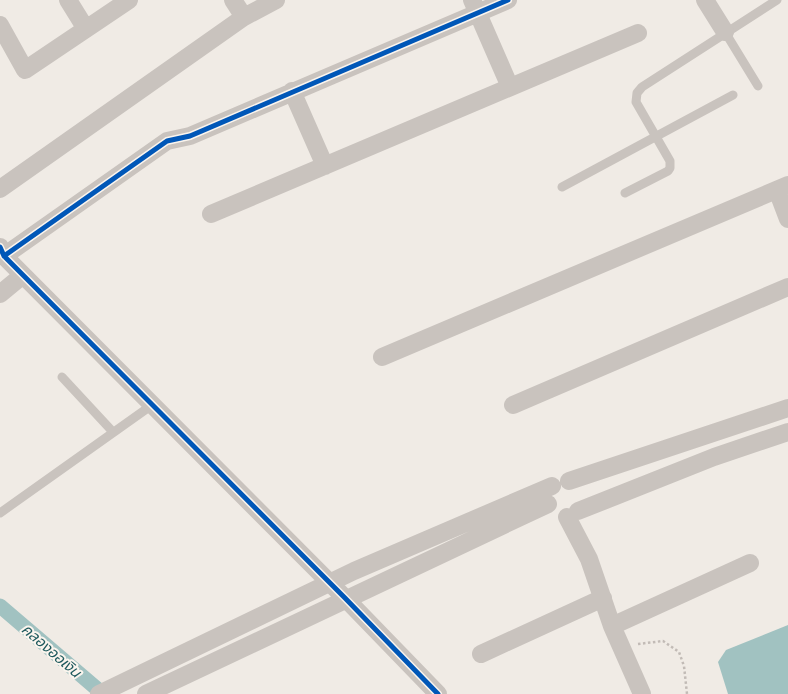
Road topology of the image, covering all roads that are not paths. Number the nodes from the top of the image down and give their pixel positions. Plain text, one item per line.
1 (68, 0) edge
2 (130, 0) edge
3 (234, 0) edge
4 (276, 0) edge
5 (508, 0) edge
6 (705, 0) edge
7 (777, 0) edge
8 (475, 6) edge
9 (244, 17) junction
10 (0, 25) edge
11 (86, 29) junction
12 (725, 32) junction
13 (638, 33) dead end
14 (758, 86) dead end
15 (510, 87) junction
16 (292, 92) junction
17 (733, 95) dead end
18 (656, 136) junction
19 (325, 166) junction
20 (562, 187) dead end
21 (782, 188) edge
22 (0, 189) edge
23 (626, 193) dead end
24 (211, 214) dead end
25 (788, 219) edge
26 (2, 251) edge
27 (23, 275) junction
28 (788, 287) edge
29 (0, 294) edge
30 (382, 356) dead end
31 (62, 377) dead end
32 (152, 405) junction
33 (512, 405) dead end
34 (788, 408) edge
35 (113, 432) junction
36 (788, 432) edge
37 (569, 481) junction
38 (552, 486) junction
39 (548, 504) junction
40 (0, 513) edge
41 (572, 514) junction
42 (750, 563) dead end
43 (328, 583) junction
44 (345, 598) junction
45 (603, 598) junction
46 (612, 626) junction
47 (481, 654) dead end
48 (161, 663) junction
49 (175, 688) edge
50 (99, 694) edge
51 (146, 694) edge
52 (438, 694) edge
53 (642, 694) edge

1 - 11 street
2 - 11 street
3 - 9 street
4 - 9 street
5 - 8 street
6 - 12 street
7 - 12 lane
8 - 15 street
8 - 16 street
9 - 22 street
10 - 11 street
12 - 14 lane
12 - 18 lane
13 - 15 street
15 - 19 street
16 - 19 street
16 - 26 street
17 - 18 lane
18 - 20 lane
18 - 23 lane
19 - 24 street
21 - 25 street
21 - 30 street
26 - 27 street
27 - 29 street
27 - 32 street
28 - 33 street
31 - 35 lane
32 - 35 lane
32 - 43 street
34 - 37 street
35 - 40 lane
36 - 41 street
37 - 38 street
37 - 41 street
38 - 39 street
38 - 43 street
39 - 41 street
39 - 44 street
41 - 45 street
42 - 46 street
43 - 44 street
43 - 48 street
44 - 49 street
44 - 52 street
45 - 46 street
45 - 47 street
46 - 53 street
48 - 49 street
48 - 50 street
49 - 51 street

